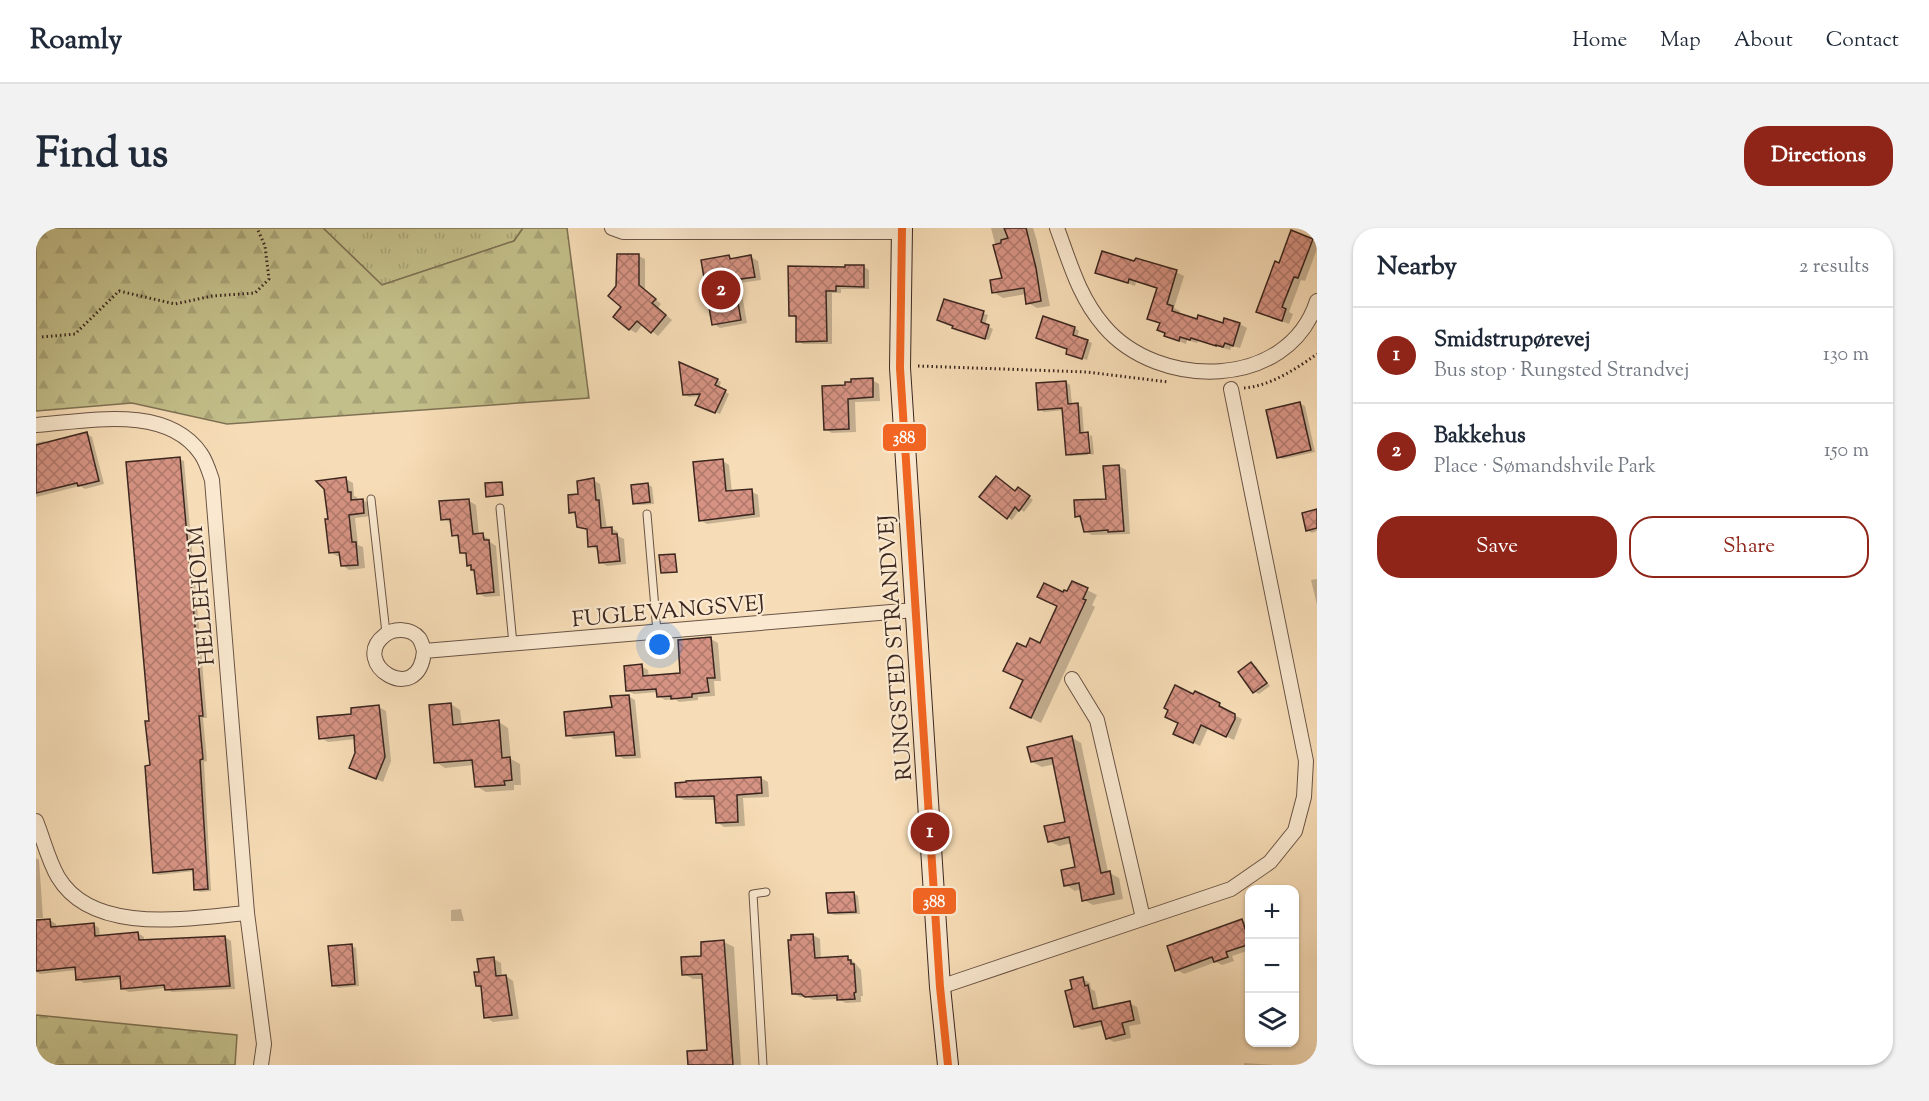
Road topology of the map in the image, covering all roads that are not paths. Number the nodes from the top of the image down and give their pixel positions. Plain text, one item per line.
1 (612, 228) edge
2 (1057, 228) edge
3 (902, 230) edge
4 (1317, 301) edge
5 (1231, 389) road end
6 (36, 425) edge
7 (371, 499) dead end
8 (500, 508) dead end
9 (647, 514) dead end
10 (915, 610) junction
11 (657, 632) junction
12 (386, 633) junction
13 (513, 644) junction
14 (424, 651) junction
15 (1072, 679) dead end
16 (36, 820) edge
17 (766, 892) dead end
18 (247, 913) junction
19 (1143, 918) junction
20 (940, 987) junction
21 (261, 1065) edge
22 (763, 1065) edge
23 (948, 1065) edge

1 - 3 street
2 - 4 street
3 - 10 main road, RUNGSTED STRANDVEJ
5 - 19 street
6 - 18 street, HELLEHOLM
7 - 12 lane
8 - 13 lane
9 - 11 lane
10 - 11 street, FUGLEVANGSVEJ
10 - 20 main road, RUNGSTED STRANDVEJ
11 - 13 street, FUGLEVANGSVEJ
12 - 14 street
12 - 14 street
13 - 14 street, FUGLEVANGSVEJ
15 - 19 street
16 - 18 street
17 - 22 lane
18 - 21 street, HELLEHOLM
19 - 20 street
20 - 23 main road, RUNGSTED STRANDVEJ

